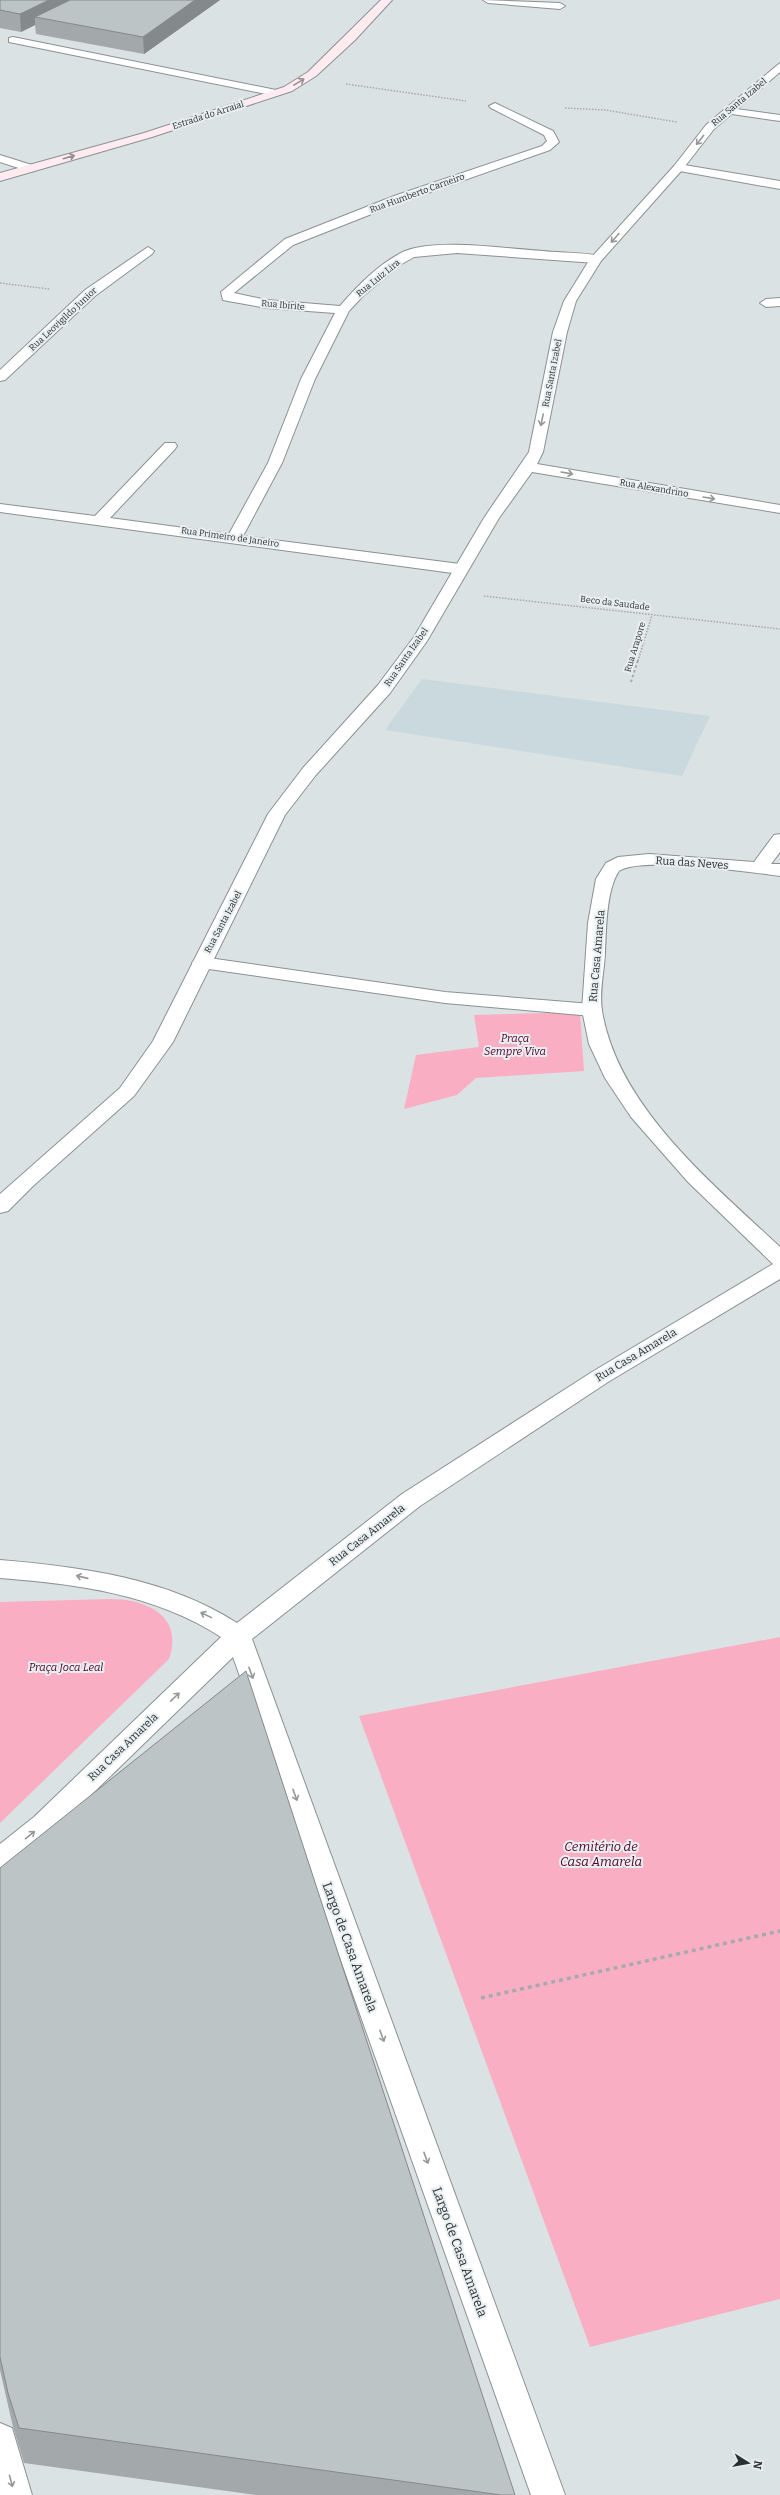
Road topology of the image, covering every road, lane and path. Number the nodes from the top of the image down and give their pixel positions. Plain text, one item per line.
1 (387, 0) edge
2 (488, 0) edge
3 (560, 6) dead end
4 (27, 33) edge
5 (13, 40) junction
6 (0, 46) edge
7 (780, 66) edge
8 (276, 93) junction
9 (495, 106) dead end
10 (729, 111) junction
11 (780, 118) edge
12 (0, 158) edge
13 (31, 168) junction
14 (678, 168) junction
15 (0, 178) edge
16 (780, 185) edge
17 (148, 251) dead end
18 (596, 259) junction
19 (0, 283) edge
20 (227, 292) joint
21 (90, 293) junction
22 (766, 302) dead end
23 (780, 302) edge
24 (343, 310) junction
25 (0, 378) edge
26 (170, 446) dead end
27 (528, 466) junction
28 (0, 508) edge
29 (780, 508) edge
30 (100, 520) junction
31 (235, 537) junction
32 (460, 569) junction
33 (448, 591) junction
34 (652, 615) junction
35 (780, 629) edge
36 (631, 682) dead end
37 (780, 839) edge
38 (759, 868) junction
39 (780, 870) edge
40 (608, 873) joint
41 (202, 963) junction
42 (592, 1010) junction
43 (0, 1206) edge
44 (780, 1259) edge
45 (780, 1269) edge
46 (0, 1569) edge
47 (238, 1636) junction
48 (0, 1860) edge
49 (780, 1931) edge
50 (481, 1998) dead end
51 (0, 2439) edge
52 (15, 2495) edge
53 (548, 2495) edge

8 -> 1 main road, Estrada do Arraial
2 - 3 street
4 - 5 street
5 - 6 street
5 - 8 street
7 - 10 street, Rua Santa Izabel
13 -> 8 main road, Estrada do Arraial
9 - 20 street, Rua Humberto Carneiro
10 - 11 street
10 -> 14 street, Rua Santa Izabel
12 - 13 street
13 - 15 main road, Estrada do Arraial
14 - 16 street
14 -> 18 street, Rua Santa Izabel
17 - 21 street, Rua Leovigildo Junior
18 - 24 street, Rua Luiz Lira
18 -> 27 street, Rua Santa Izabel
19 - 21 path
20 - 24 street, Rua Ibirite
21 - 25 street, Rua Leovigildo Junior
22 - 23 street
24 - 31 street, Rua Luiz Lira
26 - 30 street
27 -> 29 street, Rua Alexandrino
27 - 32 street, Rua Santa Izabel
28 - 30 street, Rua Primeiro de Janeiro
30 - 31 street, Rua Primeiro de Janeiro
31 - 32 street, Rua Primeiro de Janeiro
32 - 33 street, Rua Santa Izabel
33 - 34 path, Beco da Saudade
33 - 41 street, Rua Santa Izabel
34 - 35 path, Beco da Saudade
34 - 36 path, Rua Arapore
37 - 38 street
38 - 39 street, Rua das Neves
38 - 40 street, Rua das Neves
40 - 42 street, Rua Casa Amarela
41 - 42 street
41 - 43 street, Rua Santa Izabel
42 - 44 street, Rua Casa Amarela
45 - 47 street, Rua Casa Amarela
47 -> 46 street
48 -> 47 street, Rua Casa Amarela
47 -> 53 street, Largo de Casa Amarela
49 - 50 path
51 -> 52 street

